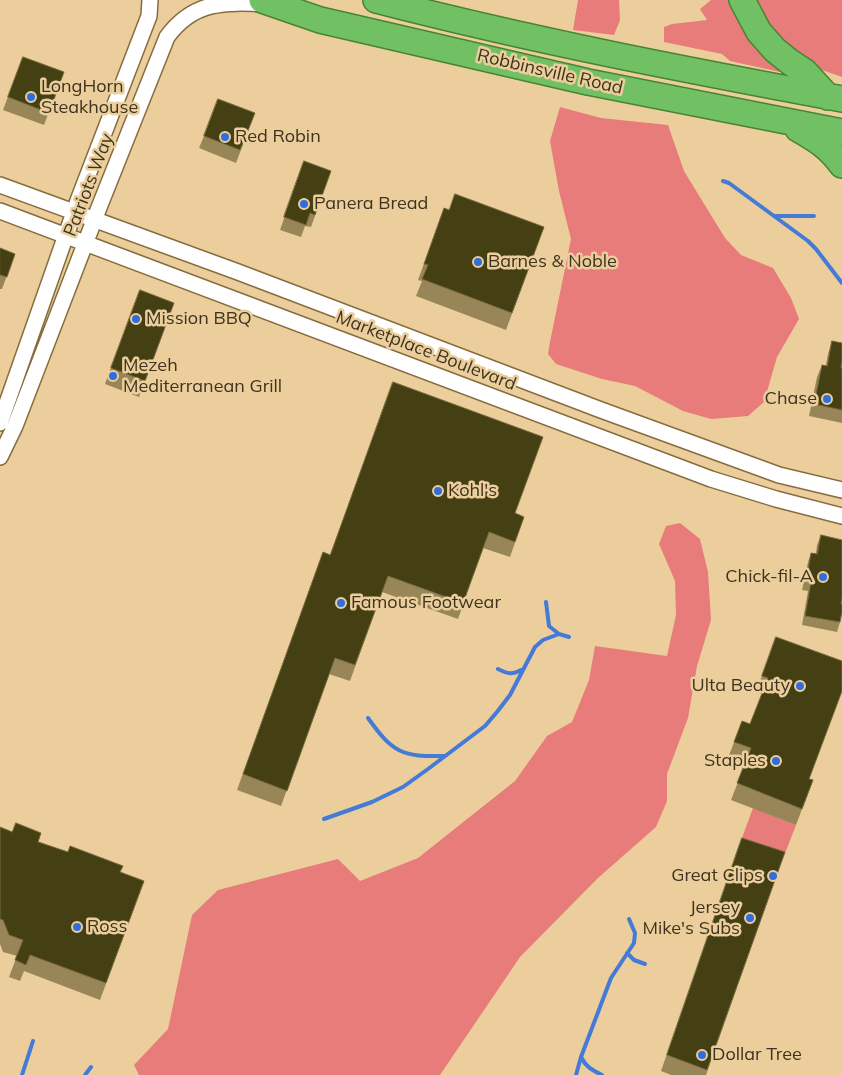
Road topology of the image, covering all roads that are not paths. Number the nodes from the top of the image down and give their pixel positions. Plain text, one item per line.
1 (150, 0) edge
2 (376, 0) edge
3 (742, 0) edge
4 (268, 2) edge
5 (835, 98) edge
6 (785, 121) junction
7 (842, 132) edge
8 (842, 165) edge
9 (0, 185) edge
10 (0, 211) edge
11 (75, 211) junction
12 (95, 219) junction
13 (66, 236) junction
14 (86, 243) junction
15 (0, 423) edge
16 (0, 457) edge
17 (842, 490) edge
18 (842, 516) edge

1 - 11 street, Patriots Way
2 - 5 highway, Robbinsville Road
3 - 5 highway
4 - 6 highway, Robbinsville Road
4 - 12 street, Patriots Way
6 - 7 highway, Robbinsville Road
6 - 8 highway
9 - 11 street, Marketplace Boulevard
10 - 13 street, Marketplace Boulevard
11 - 12 street, Marketplace Boulevard
11 - 13 street, Patriots Way
12 - 14 street, Patriots Way
12 - 17 street, Marketplace Boulevard
13 - 14 street, Marketplace Boulevard
13 - 15 street, Patriots Way
14 - 16 street, Patriots Way
14 - 18 street, Marketplace Boulevard

